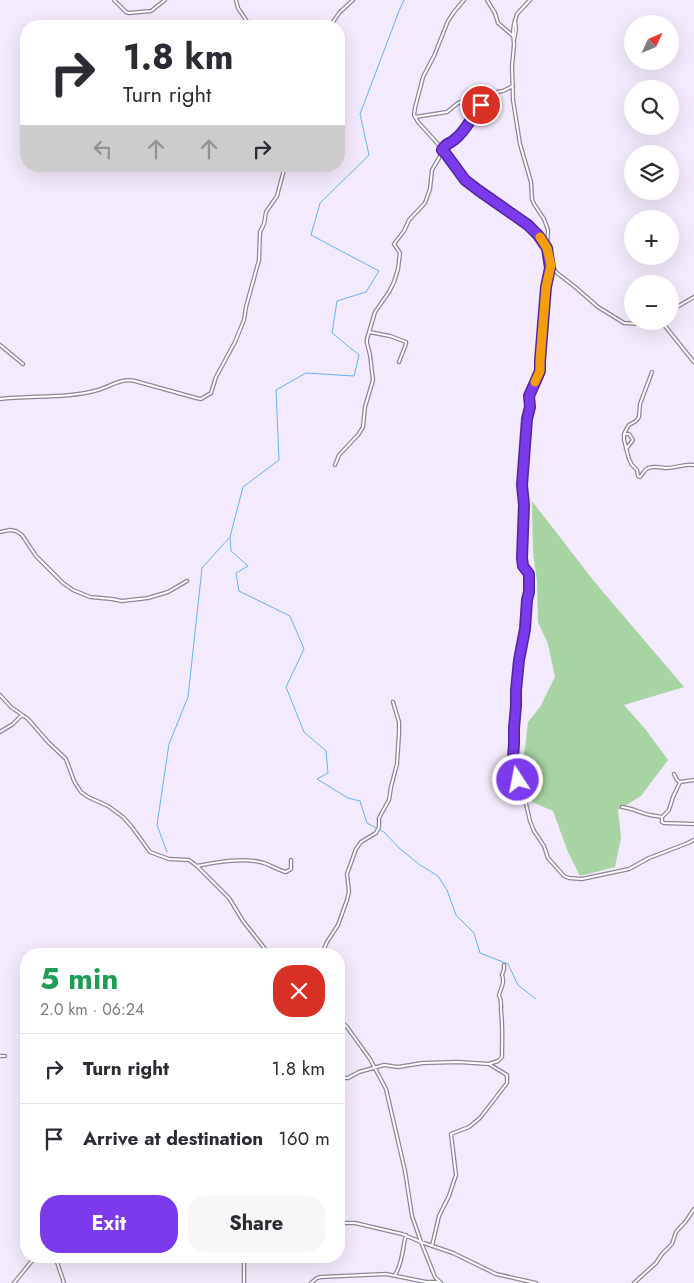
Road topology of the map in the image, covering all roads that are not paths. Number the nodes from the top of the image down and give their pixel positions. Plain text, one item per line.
1 (114, 0) edge
2 (165, 0) edge
3 (236, 0) edge
4 (353, 0) edge
5 (464, 0) edge
6 (488, 0) edge
7 (530, 0) edge
8 (515, 18) junction
9 (246, 20) edge
10 (334, 20) edge
11 (513, 30) junction
12 (509, 31) junction
13 (513, 38) junction
14 (514, 41) junction
15 (513, 86) junction
16 (480, 96) junction
17 (415, 117) junction
18 (443, 151) junction
19 (283, 172) edge
20 (547, 248) junction
21 (551, 265) junction
22 (694, 297) edge
23 (679, 306) edge
24 (624, 323) edge
25 (668, 330) edge
26 (369, 332) junction
27 (0, 345) edge
28 (399, 362) dead end
29 (694, 362) edge
30 (23, 364) dead end
31 (652, 372) dead end
32 (0, 399) edge
33 (624, 434) junction
34 (626, 449) junction
35 (335, 465) dead end
36 (694, 465) edge
37 (0, 532) edge
38 (188, 581) dead end
39 (0, 695) edge
40 (393, 702) dead end
41 (22, 715) junction
42 (0, 732) edge
43 (674, 774) dead end
44 (694, 780) edge
45 (680, 782) junction
46 (622, 807) dead end
47 (662, 817) junction
48 (694, 824) edge
49 (694, 840) edge
50 (291, 860) dead end
51 (197, 866) junction
52 (264, 948) edge
53 (324, 948) edge
54 (504, 965) dead end
55 (345, 1026) edge
56 (0, 1056) edge
57 (5, 1056) dead end
58 (489, 1064) junction
59 (374, 1067) junction
60 (345, 1078) edge
61 (694, 1209) edge
62 (345, 1223) edge
63 (406, 1235) junction
64 (421, 1242) junction
65 (432, 1246) junction
66 (29, 1263) edge
67 (57, 1263) edge
68 (244, 1263) edge
69 (395, 1275) junction
70 (440, 1282) edge
71 (14, 1283) edge
72 (64, 1283) edge
73 (244, 1283) edge
74 (311, 1283) edge
75 (536, 1283) edge
76 (634, 1283) edge

1 - 2 street
3 - 9 street
4 - 10 street
5 - 17 street
6 - 12 street
7 - 8 street
8 - 11 street
8 - 14 street
11 - 12 street
11 - 13 street
12 - 13 street
13 - 14 street
14 - 15 street
15 - 16 street
15 - 20 street
16 - 17 street
16 - 18 street
17 - 18 street
18 - 20 street
18 - 26 street
19 - 32 street
20 - 21 street
21 - 24 street
21 - 49 street
22 - 23 street
25 - 29 street
26 - 28 street
26 - 35 street
27 - 30 street
31 - 33 street
33 - 34 street
33 - 34 street
34 - 36 street
37 - 38 street
39 - 41 street
40 - 53 street
41 - 42 street
41 - 51 street
43 - 45 street
44 - 45 street
45 - 47 street
46 - 47 street
47 - 48 street
50 - 51 street
51 - 52 street
54 - 58 street
55 - 59 street
56 - 57 street
58 - 59 street
58 - 65 street
59 - 60 street
59 - 64 street
61 - 76 street
62 - 63 street
63 - 64 street
63 - 69 street
64 - 65 street
64 - 70 street
65 - 75 street
66 - 71 street
67 - 72 street
68 - 73 street
69 - 70 street
69 - 74 street

